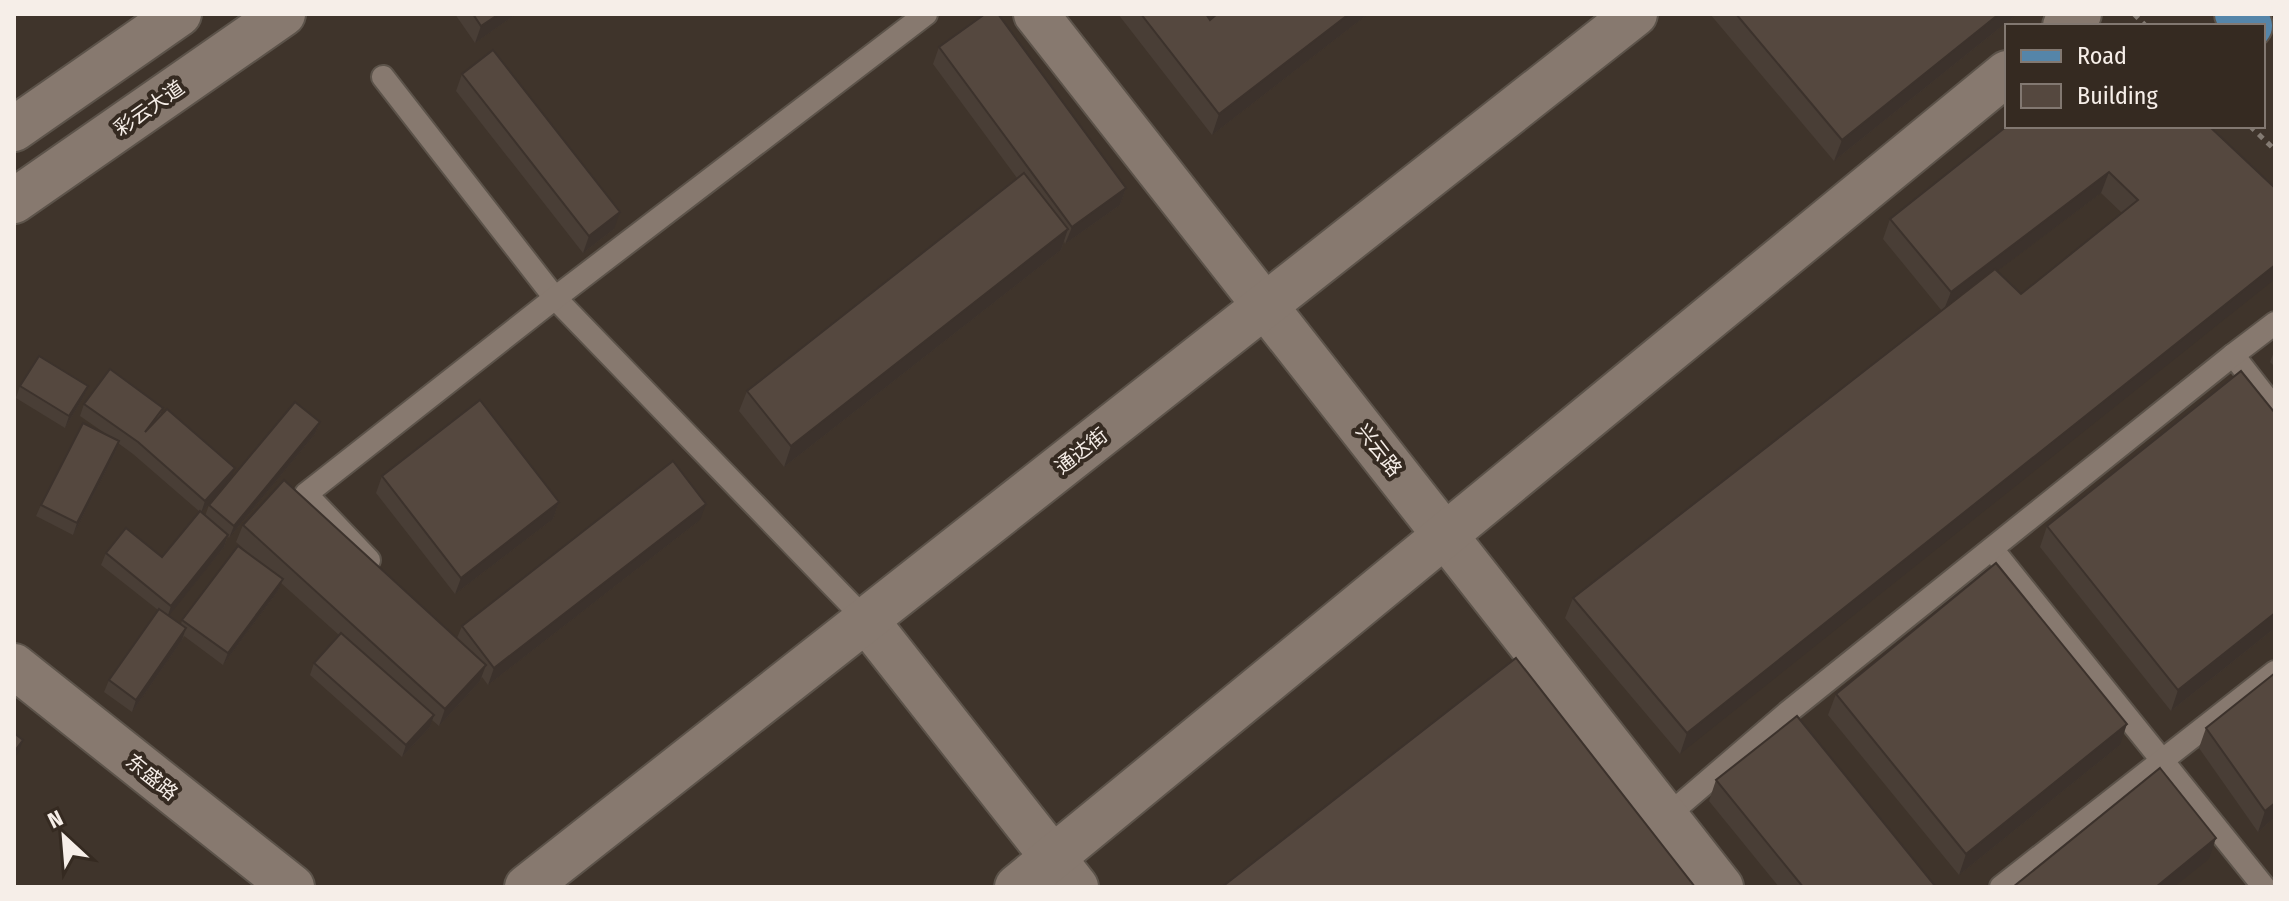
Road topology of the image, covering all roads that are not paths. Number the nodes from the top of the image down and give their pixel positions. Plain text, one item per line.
1 (179, 14) edge
2 (283, 14) edge
3 (926, 14) edge
4 (1036, 14) edge
5 (1635, 14) edge
6 (2005, 75) edge
7 (383, 77) dead end
8 (14, 129) edge
9 (14, 201) edge
10 (555, 298) junction
11 (1265, 306) junction
12 (2275, 323) edge
13 (2233, 355) junction
14 (2275, 409) edge
15 (1445, 536) junction
16 (1992, 549) junction
17 (383, 574) edge
18 (866, 620) junction
19 (14, 666) edge
20 (2275, 672) edge
21 (2162, 761) junction
22 (1666, 817) junction
23 (1064, 872) edge
24 (292, 887) edge
25 (527, 887) edge
26 (1017, 887) edge
27 (1721, 887) edge
28 (2001, 887) edge
29 (2264, 887) edge

1 - 8 street
2 - 9 street, 彩云大道
3 - 10 lane
4 - 11 street, 兴云路
5 - 11 street, 通达街
6 - 15 street
7 - 10 lane
10 - 17 lane
10 - 18 lane
11 - 15 street, 兴云路
11 - 18 street, 通达街
12 - 13 lane
13 - 14 lane
13 - 16 lane
15 - 22 street, 兴云路
15 - 23 street
16 - 21 lane
16 - 22 lane
18 - 23 street
18 - 25 street, 通达街
19 - 24 street, 东盛路
20 - 21 lane
21 - 28 lane
21 - 29 lane
22 - 27 street, 兴云路
23 - 26 street

